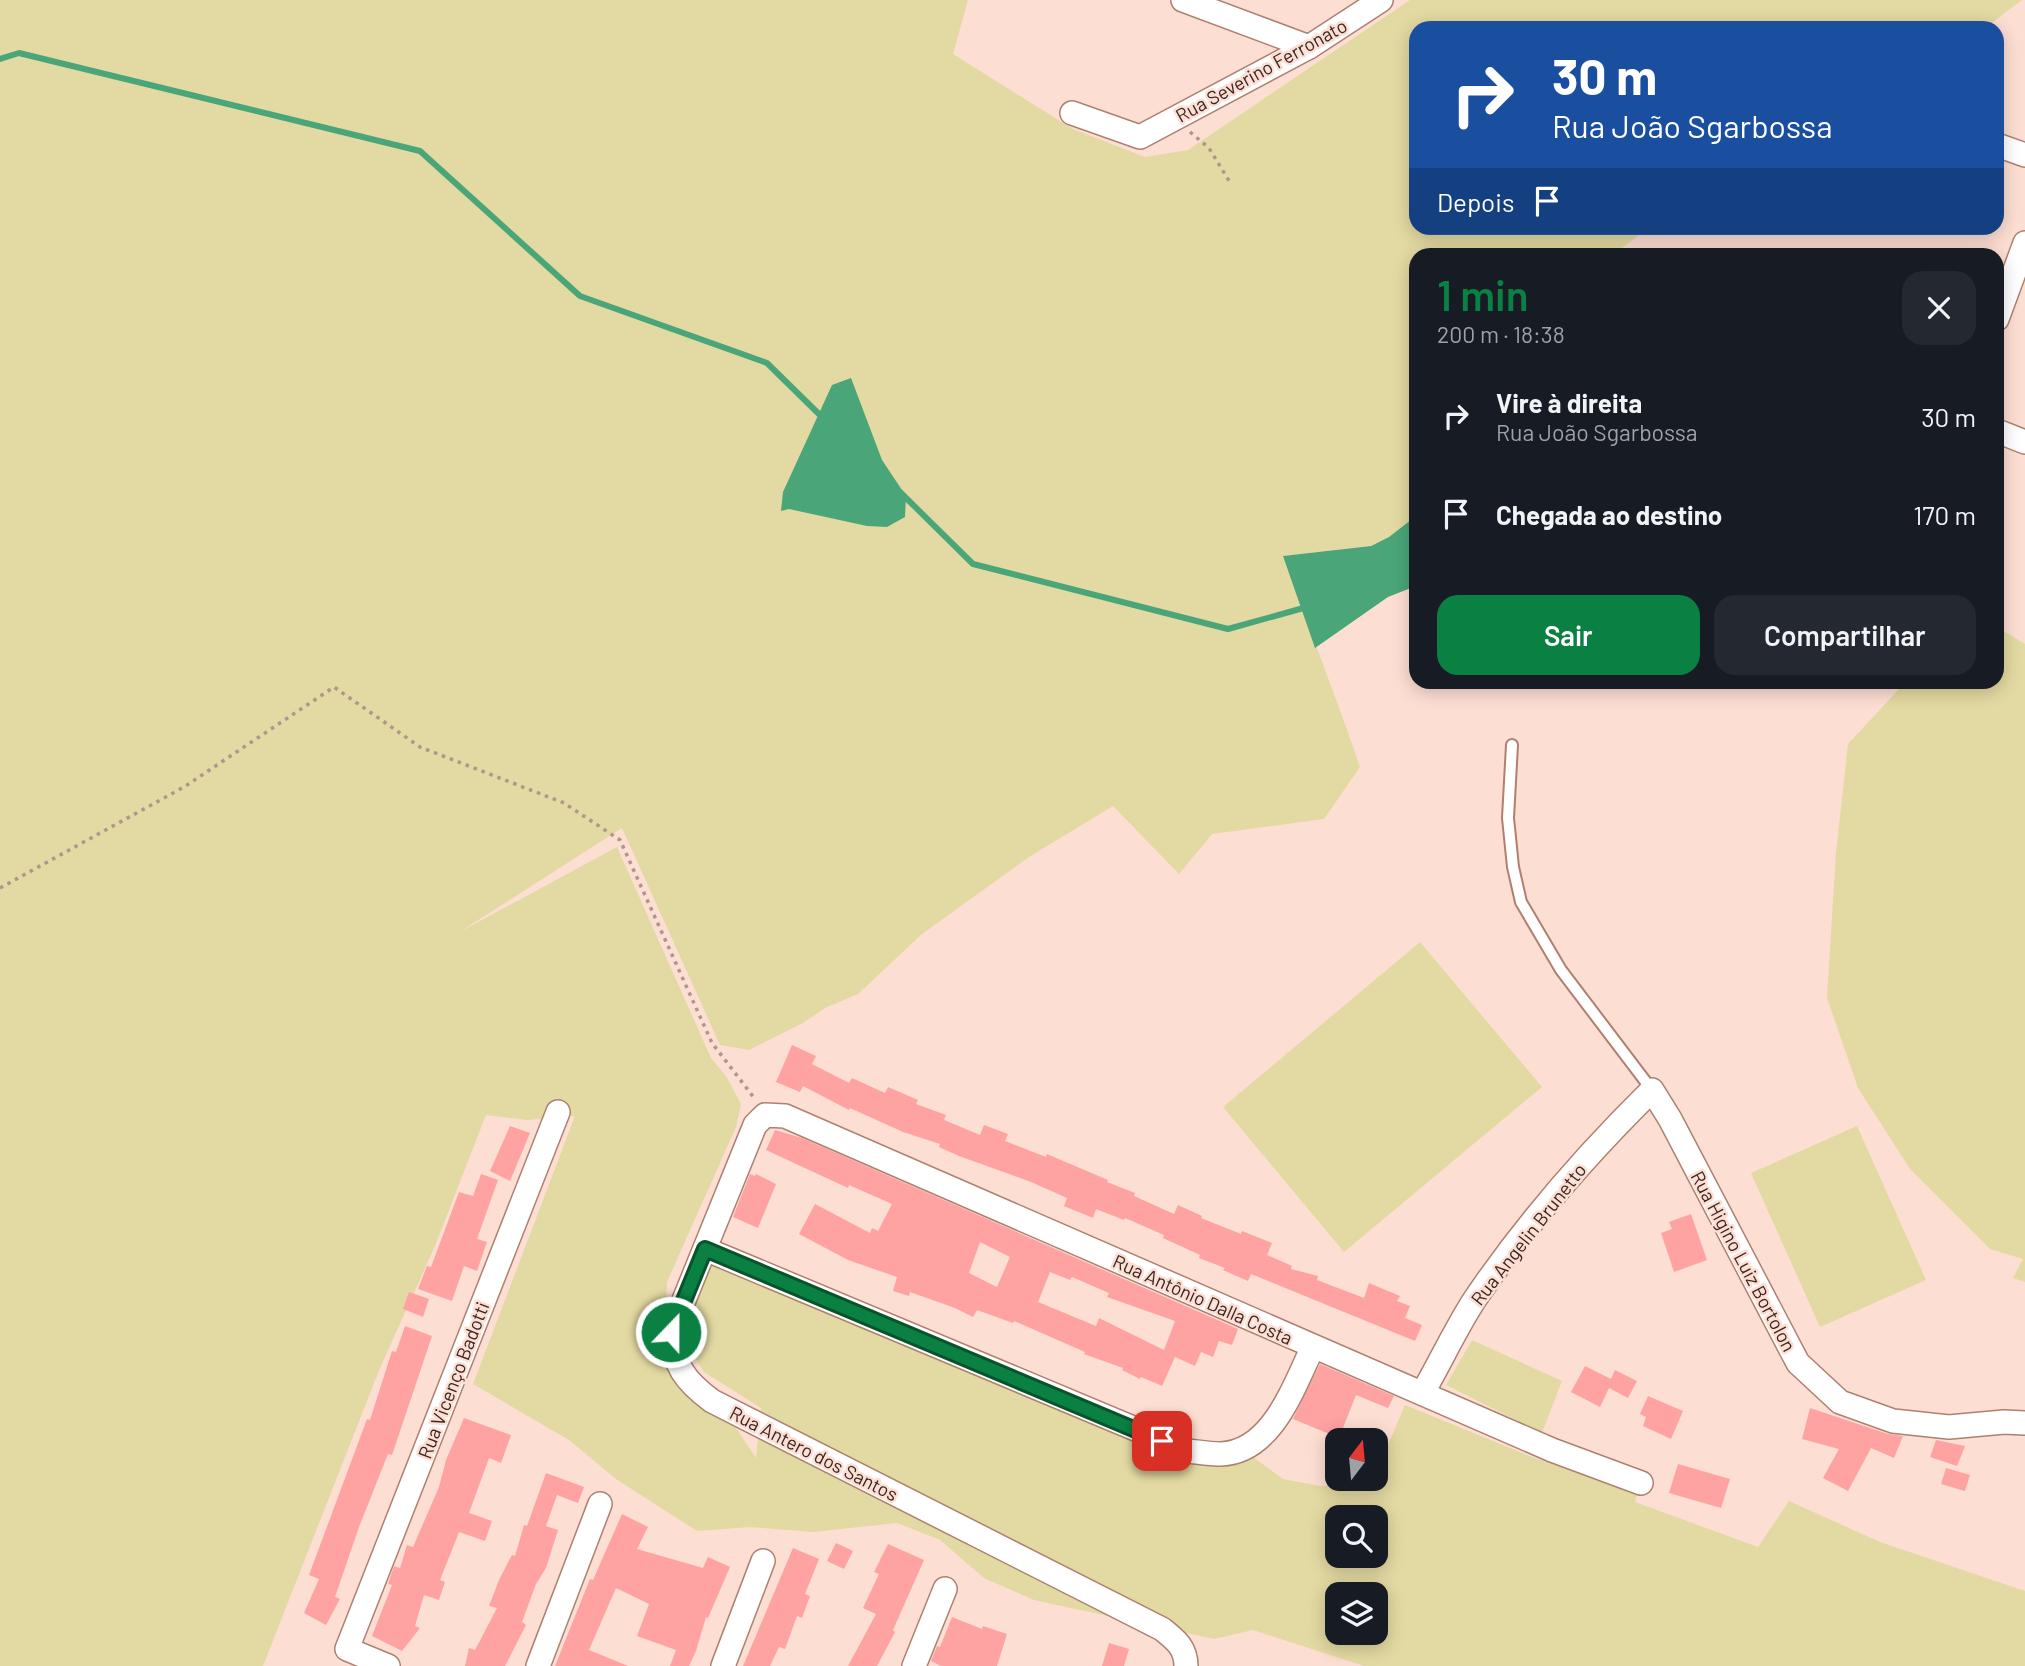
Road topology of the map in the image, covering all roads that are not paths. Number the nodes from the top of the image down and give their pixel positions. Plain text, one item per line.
1 (1183, 0) edge
2 (1381, 0) edge
3 (1309, 47) junction
4 (1072, 113) dead end
5 (2004, 148) edge
6 (2025, 155) edge
7 (2025, 243) edge
8 (2004, 300) edge
9 (2004, 434) edge
10 (2025, 442) edge
11 (1512, 745) dead end
12 (1652, 1090) junction
13 (558, 1112) dead end
14 (765, 1115) joint
15 (705, 1249) junction
16 (1313, 1347) junction
17 (1423, 1392) junction
18 (2025, 1423) edge
19 (1641, 1483) dead end
20 (600, 1504) dead end
21 (763, 1561) dead end
22 (945, 1589) dead end
23 (388, 1666) edge
24 (538, 1666) edge
25 (723, 1666) edge
26 (914, 1666) edge
27 (1186, 1666) edge

1 - 3 street
2 - 3 street, Rua Severino Ferronato
3 - 4 street, Rua Severino Ferronato
5 - 6 street
7 - 8 street
9 - 10 street
11 - 12 lane
12 - 17 street, Rua Angelin Brunetto
12 - 18 street, Rua Higino Luiz Bortolon
13 - 23 street, Rua Vicenço Badotti
14 - 15 street, Rua Antero dos Santos
14 - 16 street, Rua Antônio Dalla Costa
15 - 16 street
15 - 27 street, Rua Antero dos Santos
16 - 17 street, Rua Antônio Dalla Costa
17 - 19 street, Rua Antônio Dalla Costa
20 - 24 street
21 - 25 street
22 - 26 street

